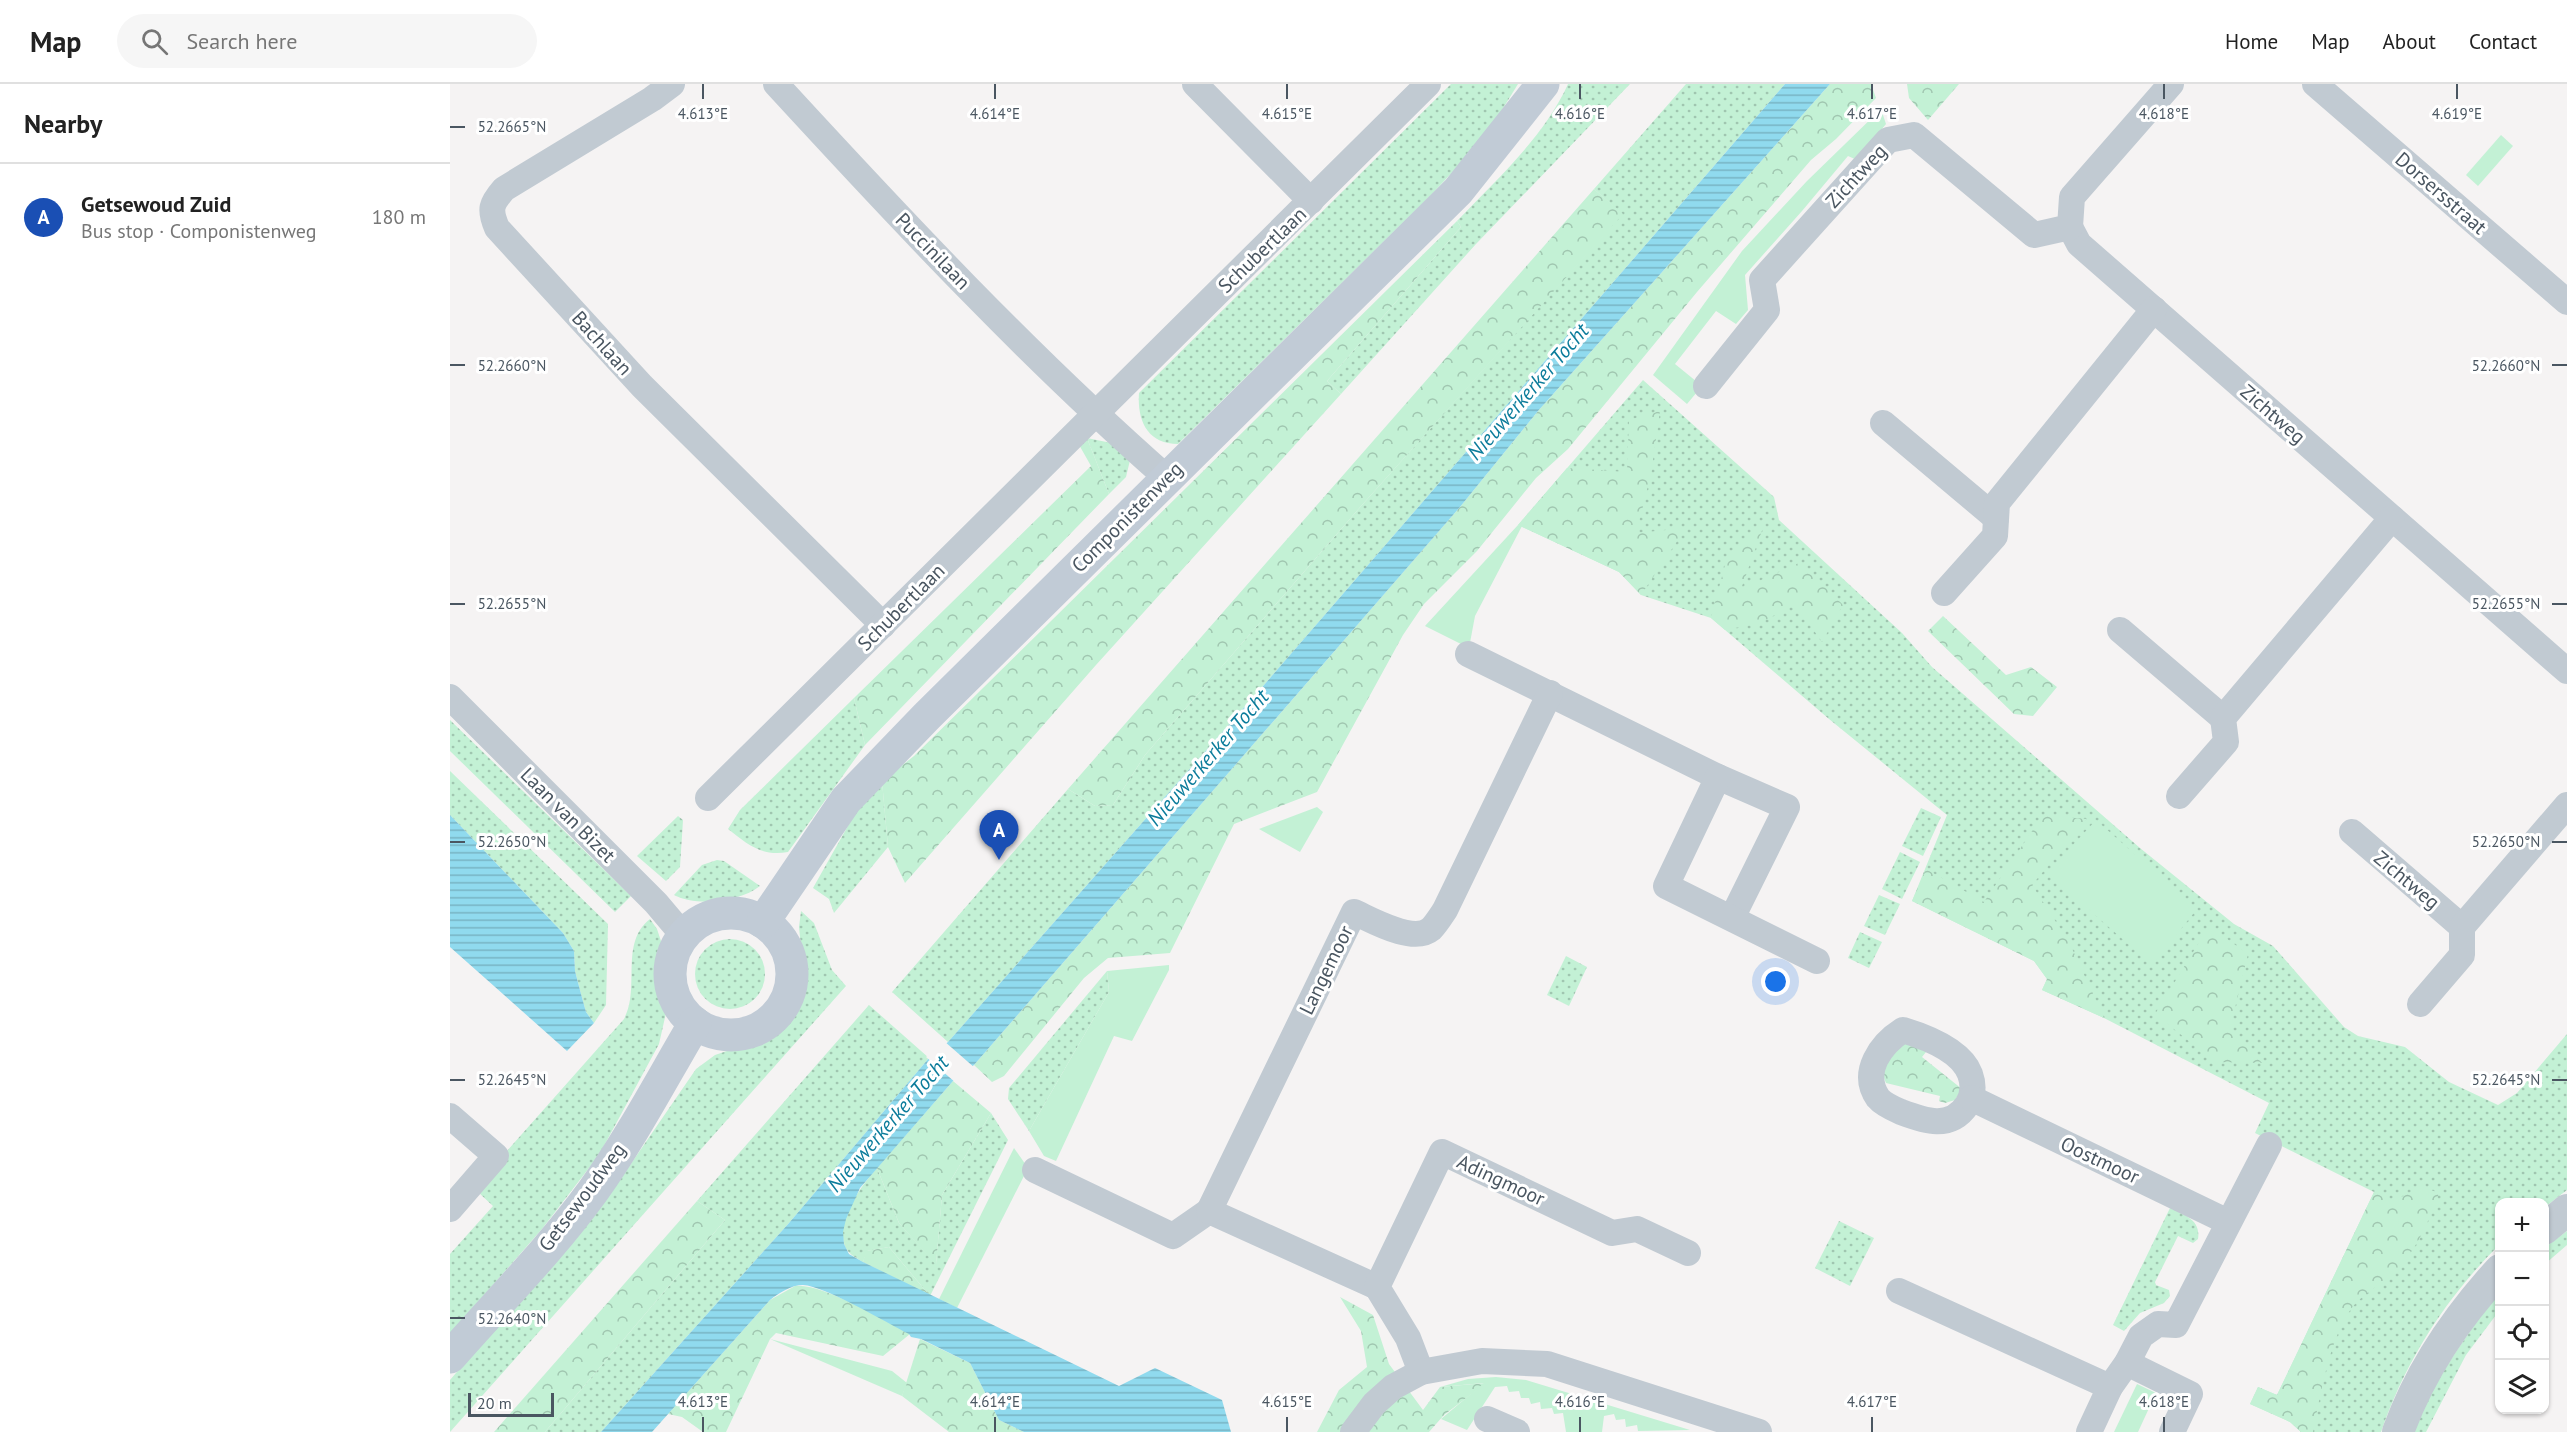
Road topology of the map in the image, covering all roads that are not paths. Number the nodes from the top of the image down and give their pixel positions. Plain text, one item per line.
1 (672, 84) edge
2 (776, 84) edge
3 (1195, 84) edge
4 (1428, 84) edge
5 (1531, 84) edge
6 (1543, 84) edge
7 (2171, 84) edge
8 (2315, 84) edge
9 (1510, 127) junction
10 (1311, 201) junction
11 (2070, 227) junction
12 (2567, 302) edge
13 (2154, 309) junction
14 (1706, 386) dead end
15 (1094, 414) junction
16 (1883, 423) dead end
17 (1167, 478) junction
18 (1996, 518) junction
19 (2392, 518) junction
20 (1944, 593) dead end
21 (883, 625) junction
22 (2120, 630) dead end
23 (1468, 654) dead end
24 (2567, 671) edge
25 (1550, 693) junction
26 (450, 697) edge
27 (2223, 718) junction
28 (1718, 777) junction
29 (2179, 796) dead end
30 (708, 798) dead end
31 (2567, 805) edge
32 (2352, 832) dead end
33 (1732, 918) junction
34 (763, 922) junction
35 (2462, 927) junction
36 (683, 935) junction
37 (1817, 961) dead end
38 (2420, 1004) dead end
39 (695, 1023) junction
40 (1971, 1098) dead end
41 (450, 1116) edge
42 (2269, 1145) dead end
43 (1035, 1170) dead end
44 (450, 1209) edge
45 (2567, 1210) edge
46 (1209, 1211) junction
47 (2228, 1222) junction
48 (2549, 1225) edge
49 (1689, 1253) dead end
50 (2495, 1275) edge
51 (1377, 1287) junction
52 (1899, 1291) dead end
53 (450, 1357) edge
54 (2127, 1363) junction
55 (1421, 1372) junction
56 (2110, 1388) junction
57 (1487, 1419) dead end
58 (1707, 1424) edge
59 (1353, 1432) edge
60 (1517, 1432) edge
61 (1759, 1432) edge
62 (2089, 1432) edge
63 (2172, 1432) edge
64 (2398, 1432) edge

1 - 21 street, Bachlaan
2 - 15 street, Puccinilaan
3 - 10 street
4 - 10 street, Schubertlaan
5 - 9 main road, Componistenweg
6 - 9 main road, Componistenweg
7 - 11 street
8 - 12 street, Dorsersstraat
9 - 17 main road, Componistenweg
10 - 15 street, Schubertlaan
11 - 13 street, Zichtweg
11 - 14 street, Zichtweg
13 - 18 street
13 - 19 street, Zichtweg
15 - 17 street
15 - 21 street, Schubertlaan
16 - 18 street
17 - 34 main road, Componistenweg
18 - 20 street
19 - 24 street, Zichtweg
19 - 27 street
21 - 30 street, Schubertlaan
22 - 27 street
23 - 25 street
25 - 28 street
25 - 46 street, Langemoor
26 - 36 street, Laan van Bizet
27 - 29 street
28 - 33 street
28 - 33 street
31 - 35 street
32 - 35 street, Zichtweg
33 - 37 street
34 - 36 main road
34 - 39 main road
35 - 38 street
36 - 39 main road
39 - 53 main road, Getsewoudweg
40 - 47 street, Oostmoor
41 - 44 street
42 - 47 street
43 - 46 street, Langemoor
45 - 48 street
46 - 51 street
47 - 54 street
49 - 51 street, Adingmoor
50 - 64 street
51 - 55 street
52 - 56 street
54 - 56 street
54 - 63 street
55 - 58 street
55 - 59 street
56 - 62 street
57 - 60 street
58 - 61 street

